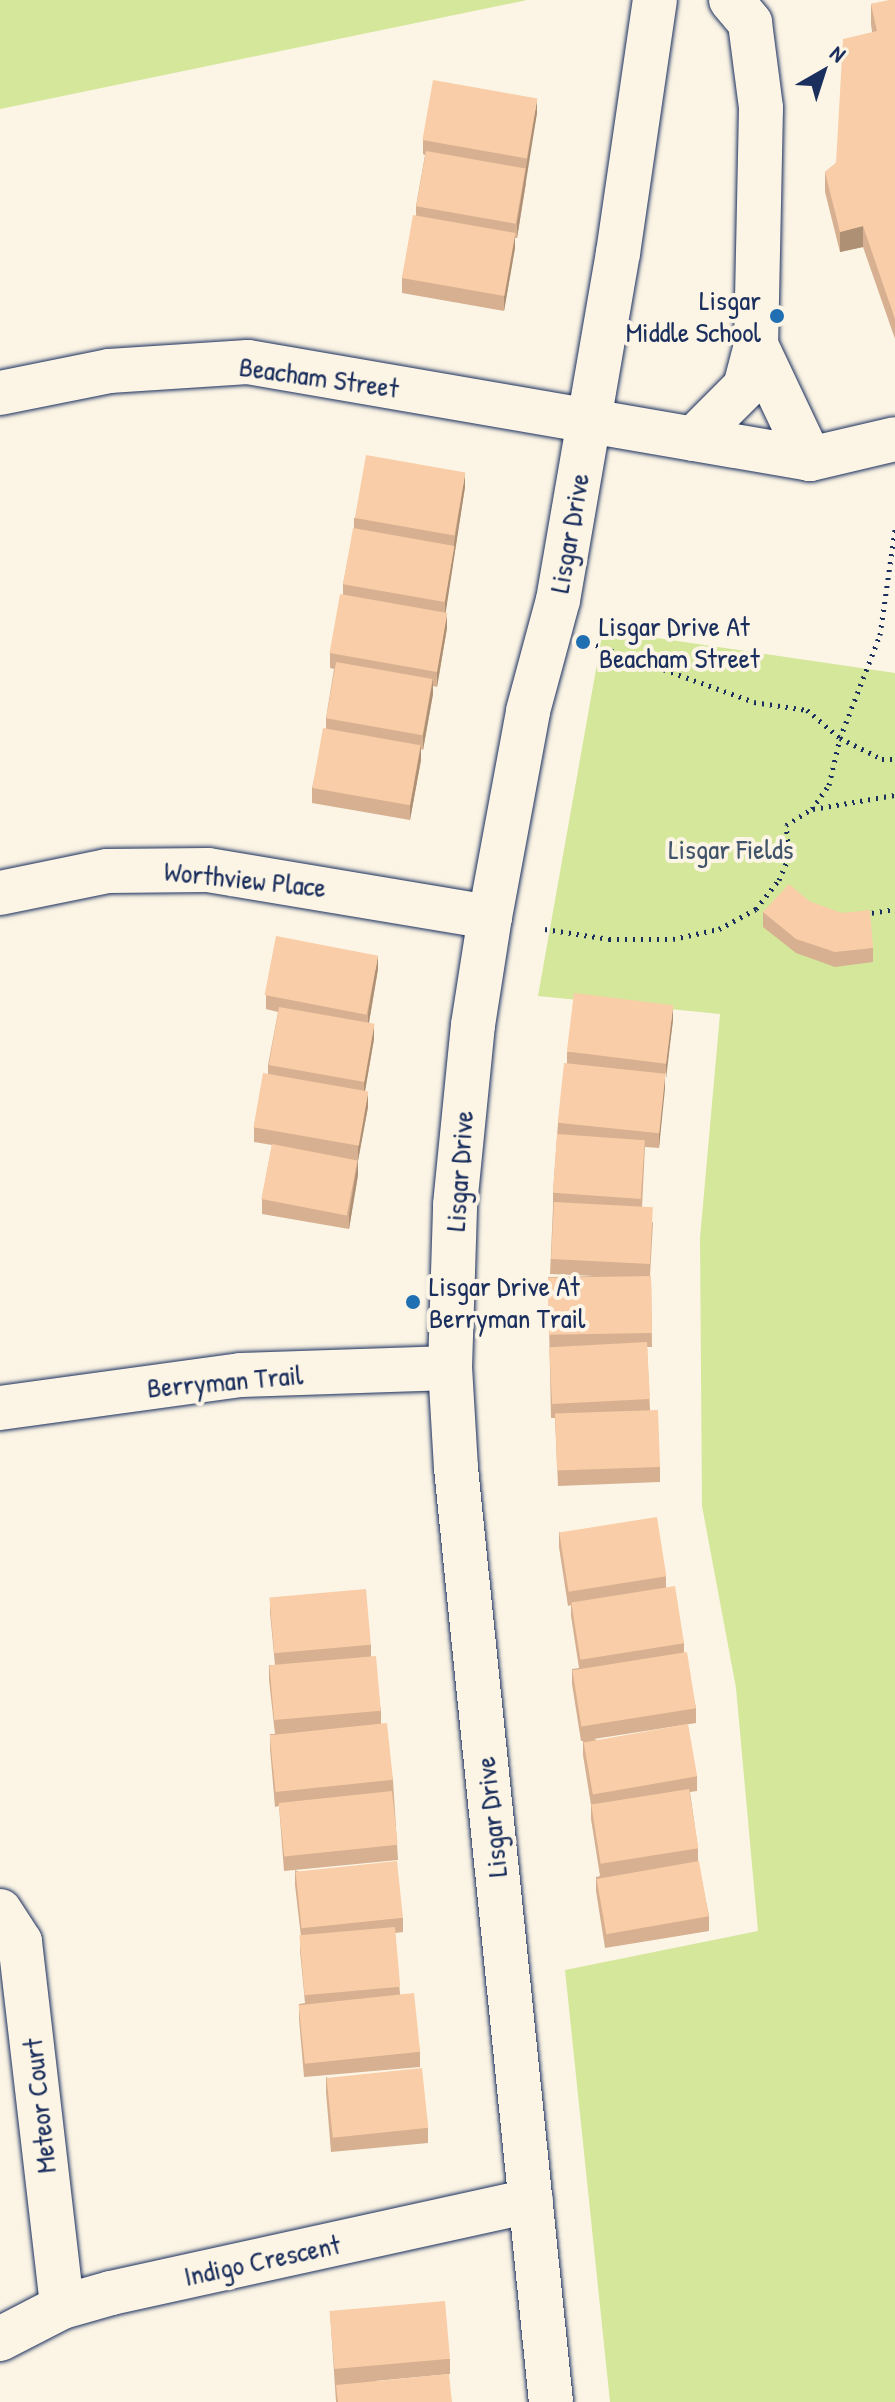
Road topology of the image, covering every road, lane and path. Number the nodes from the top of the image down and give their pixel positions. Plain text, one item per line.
1 (655, 0) edge
2 (731, 0) edge
3 (756, 345) junction
4 (0, 393) edge
5 (590, 420) junction
6 (693, 439) junction
7 (895, 439) edge
8 (810, 459) junction
9 (895, 529) edge
10 (596, 645) dead end
11 (840, 738) junction
12 (895, 759) edge
13 (895, 795) edge
14 (812, 809) junction
15 (779, 880) junction
16 (789, 887) edge
17 (0, 893) edge
18 (895, 909) edge
19 (859, 914) edge
20 (490, 917) junction
21 (545, 929) dead end
22 (450, 1368) junction
23 (0, 1408) edge
24 (0, 1911) edge
25 (531, 2201) junction
26 (62, 2307) junction
27 (0, 2339) edge
28 (551, 2402) edge

1 - 5 street, Lisgar Drive
2 - 3 street
3 - 6 street
3 - 8 street
4 - 5 street, Beacham Street
5 - 6 street, Beacham Street
5 - 20 street, Lisgar Drive
6 - 8 street, Beacham Street
7 - 8 street
9 - 11 path
10 - 11 path
11 - 12 path
11 - 14 path
13 - 14 path
14 - 15 path
15 - 16 path
15 - 21 path
17 - 20 street, Worthview Place
18 - 19 path
20 - 22 street, Lisgar Drive
22 - 23 street, Berryman Trail
22 - 25 street, Lisgar Drive
24 - 26 street, Meteor Court
25 - 26 street, Indigo Crescent
25 - 28 street, Lisgar Drive
26 - 27 street, Indigo Crescent

